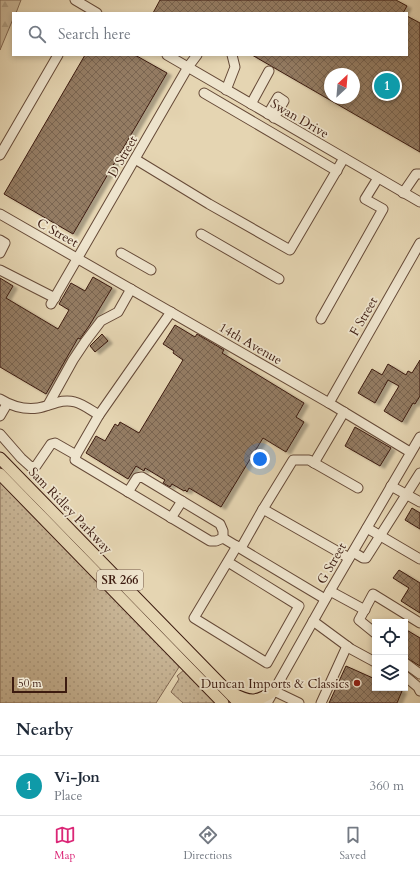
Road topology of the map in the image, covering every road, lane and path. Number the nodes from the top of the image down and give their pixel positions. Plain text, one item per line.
1 (75, 0) edge
2 (85, 6) edge
3 (95, 12) edge
4 (57, 56) edge
5 (169, 56) edge
6 (196, 56) edge
7 (232, 56) edge
8 (188, 68) junction
9 (269, 71) dead end
10 (226, 90) junction
11 (204, 94) dead end
12 (251, 104) junction
13 (0, 155) edge
14 (344, 158) junction
15 (135, 159) junction
16 (337, 171) junction
17 (420, 174) edge
18 (378, 178) junction
19 (404, 193) junction
20 (420, 202) edge
21 (0, 214) edge
22 (201, 234) dead end
23 (0, 240) edge
24 (420, 243) edge
25 (0, 252) edge
26 (121, 253) dead end
27 (78, 258) junction
28 (0, 270) edge
29 (151, 270) dead end
30 (279, 279) dead end
31 (131, 289) junction
32 (171, 312) junction
33 (321, 319) dead end
34 (4, 402) edge
35 (329, 403) junction
36 (48, 405) junction
37 (344, 412) junction
38 (0, 416) edge
39 (99, 416) junction
40 (0, 434) edge
41 (420, 436) edge
42 (410, 452) junction
43 (76, 455) junction
44 (0, 458) edge
45 (314, 463) junction
46 (420, 473) edge
47 (0, 474) edge
48 (391, 486) junction
49 (358, 488) dead end
50 (128, 492) junction
51 (407, 494) junction
52 (182, 501) junction
53 (420, 502) edge
54 (263, 509) junction
55 (172, 518) junction
56 (367, 528) junction
57 (380, 536) junction
58 (223, 538) junction
59 (239, 547) junction
60 (351, 555) junction
61 (420, 559) edge
62 (228, 562) junction
63 (327, 595) junction
64 (365, 610) junction
65 (313, 621) junction
66 (420, 623) edge
67 (372, 630) edge
68 (347, 646) junction
69 (372, 660) edge
70 (408, 665) edge
71 (420, 674) edge
72 (408, 679) edge
73 (227, 691) junction
74 (274, 691) junction
75 (420, 691) edge
76 (223, 703) edge
77 (239, 703) edge
78 (267, 703) edge
79 (299, 703) edge
80 (321, 703) edge

1 - 2 street
2 - 3 street
4 - 13 street
5 - 8 street, Swan Drive
6 - 8 street, D Street
7 - 10 street
8 - 10 street, Swan Drive
8 - 15 street, D Street
9 - 12 street
10 - 12 street, Swan Drive
11 - 16 street
12 - 14 street, Swan Drive
14 - 16 street
14 - 18 street, Swan Drive
15 - 16 street
15 - 27 street, D Street
17 - 19 street
18 - 19 street, Swan Drive
18 - 33 street
19 - 20 street, Swan Drive
21 - 27 street, C Street
22 - 30 street
23 - 25 street
24 - 35 street, F Street
26 - 29 street
27 - 28 street, C Street
27 - 31 street, 14th Avenue
31 - 32 street, 14th Avenue
31 - 36 street
32 - 35 street, 14th Avenue
32 - 39 street
34 - 36 street
34 - 38 street
35 - 37 street, 14th Avenue
36 - 39 street
37 - 42 street, 14th Avenue
37 - 45 street
39 - 43 street
40 - 43 street
41 - 42 street, G Street
42 - 48 street, G Street
43 - 50 street
44 - 73 main road, Sam Ridley Parkway / SR 266
45 - 49 street
45 - 54 street
46 - 51 street
47 - 76 main road, Sam Ridley Parkway / SR 266
48 - 51 street
48 - 56 street, G Street
50 - 52 street
50 - 55 street
51 - 53 street
51 - 57 street
52 - 55 street
52 - 58 street
54 - 59 street
54 - 60 street
55 - 58 street
56 - 57 street
56 - 60 street, G Street
57 - 60 street
57 - 61 street
58 - 59 street
59 - 62 street
59 - 63 street
60 - 63 street, G Street
62 - 62 street
63 - 64 street
63 - 65 street, G Street
64 - 66 street
64 - 67 street
65 - 68 street
65 - 74 street, G Street
68 - 69 street
68 - 80 street
70 - 71 street
72 - 75 street
73 - 74 main road
73 - 77 main road, Sam Ridley Parkway / SR 266
74 - 78 street, G Street
74 - 79 street

